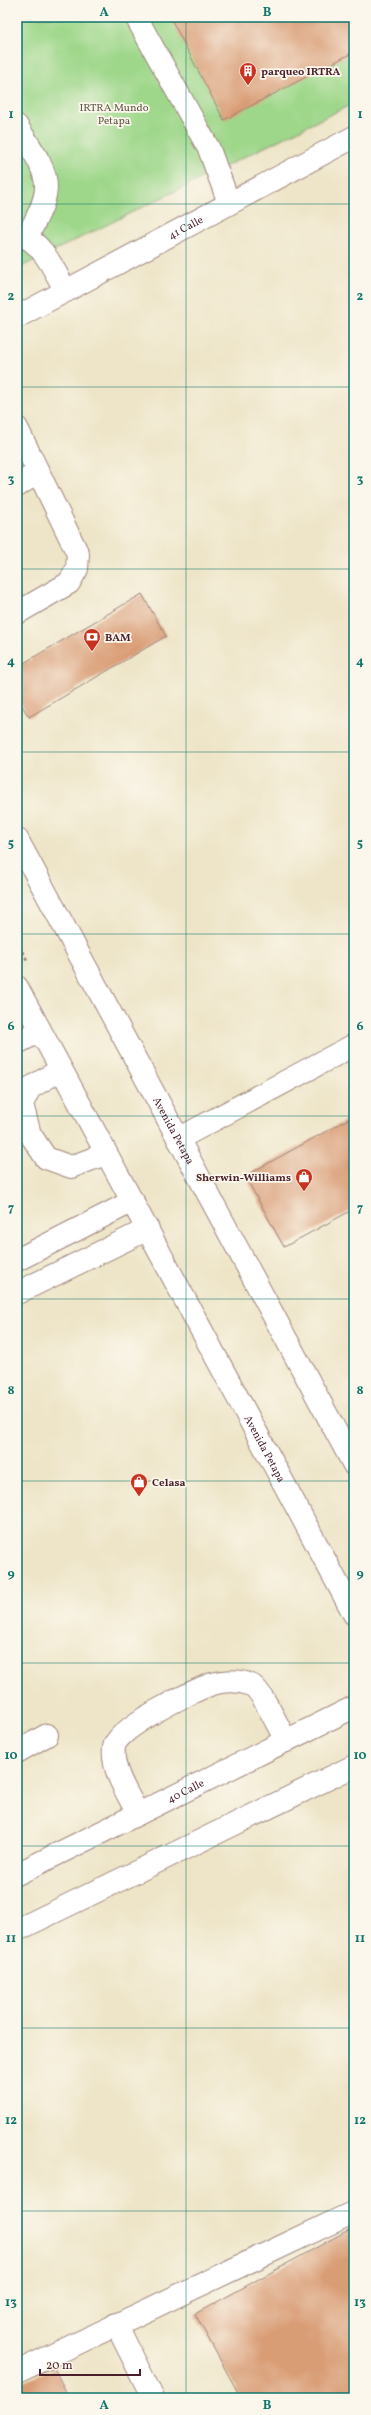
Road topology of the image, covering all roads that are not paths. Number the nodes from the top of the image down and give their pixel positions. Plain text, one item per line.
1 (136, 17) edge
2 (17, 126) edge
3 (354, 137) edge
4 (230, 203) junction
5 (22, 237) edge
6 (66, 291) junction
7 (17, 318) edge
8 (17, 428) edge
9 (38, 472) junction
10 (17, 486) edge
11 (17, 612) edge
12 (17, 838) edge
13 (17, 987) edge
14 (40, 1031) junction
15 (17, 1043) edge
16 (352, 1051) edge
17 (60, 1070) junction
18 (178, 1139) junction
19 (105, 1154) junction
20 (132, 1201) junction
21 (148, 1229) junction
22 (17, 1260) edge
23 (17, 1293) edge
24 (354, 1465) edge
25 (354, 1614) edge
26 (354, 1707) edge
27 (47, 1735) dead end
28 (286, 1741) junction
29 (17, 1752) edge
30 (354, 1766) edge
31 (138, 1814) junction
32 (17, 1874) edge
33 (17, 1930) edge
34 (354, 2212) edge
35 (116, 2324) junction
36 (17, 2372) edge
37 (153, 2398) edge

1 - 4 main road
2 - 5 main road
3 - 4 main road, 41 Calle
4 - 6 main road, 41 Calle
5 - 6 main road
6 - 7 main road, 41 Calle
8 - 9 main road
9 - 10 main road
9 - 11 main road
12 - 18 main road, Avenida Petapa
13 - 14 main road, Avenida Petapa
14 - 15 main road
14 - 17 main road, Avenida Petapa
16 - 18 main road
17 - 19 main road, Avenida Petapa
17 - 19 main road
18 - 24 main road, Avenida Petapa
19 - 20 main road, Avenida Petapa
20 - 21 main road, Avenida Petapa
20 - 22 main road
21 - 23 main road
21 - 25 main road, Avenida Petapa
26 - 28 main road, 40 Calle
27 - 29 main road
28 - 31 main road, 40 Calle
28 - 31 main road
30 - 33 main road
31 - 32 main road, 40 Calle
34 - 35 main road
35 - 36 main road
35 - 37 main road

